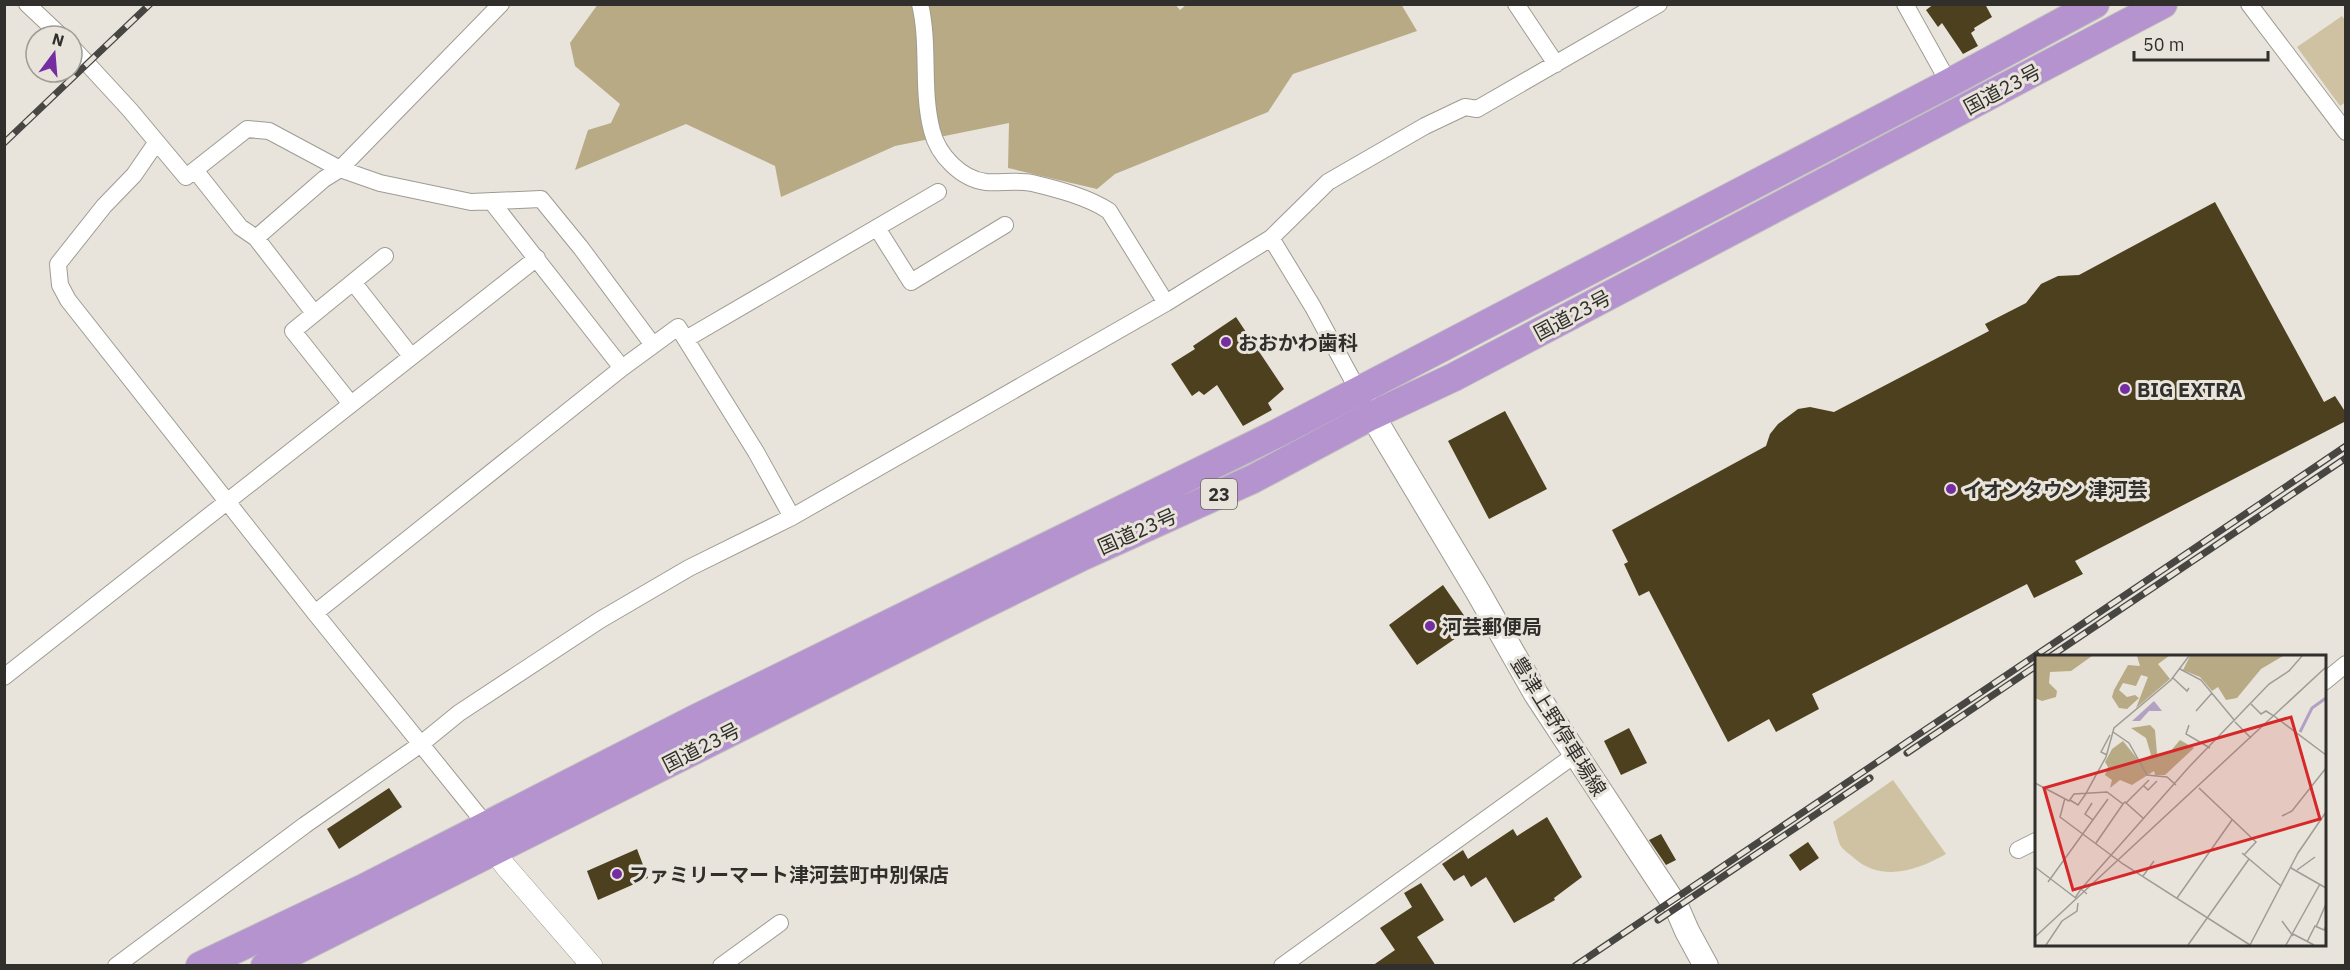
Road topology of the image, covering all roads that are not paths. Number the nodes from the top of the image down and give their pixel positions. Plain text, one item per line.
1 (27, 4) edge
2 (501, 4) edge
3 (920, 4) edge
4 (1516, 4) edge
5 (1659, 4) edge
6 (1905, 4) edge
7 (2095, 4) edge
8 (2163, 4) edge
9 (2249, 4) edge
10 (48, 24) edge
11 (84, 60) edge
12 (1556, 64) junction
13 (1949, 83) junction
14 (2346, 132) edge
15 (156, 143) junction
16 (340, 169) junction
17 (195, 170) junction
18 (938, 192) dead end
19 (491, 201) junction
20 (1005, 225) dead end
21 (877, 228) junction
22 (256, 238) junction
23 (1271, 238) junction
24 (385, 256) dead end
25 (537, 258) junction
26 (353, 282) junction
27 (1166, 303) junction
28 (314, 313) junction
29 (686, 339) junction
30 (653, 345) junction
31 (411, 356) junction
32 (622, 368) junction
33 (351, 404) junction
34 (1365, 404) junction
35 (227, 502) junction
36 (792, 517) junction
37 (315, 613) junction
38 (2346, 664) edge
39 (4, 677) edge
40 (2326, 681) edge
41 (421, 744) junction
42 (1575, 754) junction
43 (491, 838) junction
44 (2035, 843) edge
45 (2018, 850) dead end
46 (780, 922) dead end
47 (116, 966) edge
48 (200, 966) edge
49 (265, 966) edge
50 (592, 966) edge
51 (721, 966) edge
52 (1282, 966) edge
53 (1706, 966) edge

1 - 10 street
2 - 16 street
3 - 27 street
4 - 12 street
5 - 12 street
6 - 13 street
7 - 13 highway, 国道23号 / 23
8 - 34 highway, 国道23号 / 23
9 - 14 street
11 - 15 street
12 - 23 street
13 - 34 highway, 国道23号 / 23
15 - 17 street
15 - 35 street
16 - 17 street
16 - 19 street
16 - 22 street
17 - 22 street
18 - 21 street
19 - 25 street
19 - 30 street
20 - 21 street
21 - 29 street
22 - 28 street
23 - 27 street
23 - 34 street
24 - 26 street
25 - 31 street
25 - 32 street
26 - 28 street
26 - 31 street
27 - 36 street
28 - 33 street
29 - 30 street
29 - 36 street
30 - 32 street
31 - 33 street
32 - 37 street
33 - 35 street
34 - 42 main road, 豊津上野停車場線
34 - 43 highway, 国道23号 / 23
35 - 37 street
35 - 39 street
36 - 41 street
37 - 41 street
38 - 40 street
41 - 43 street
41 - 47 street
42 - 52 street
42 - 53 main road, 豊津上野停車場線
43 - 48 highway, 国道23号 / 23
43 - 49 highway, 国道23号 / 23
43 - 50 street
44 - 45 street
46 - 51 street

